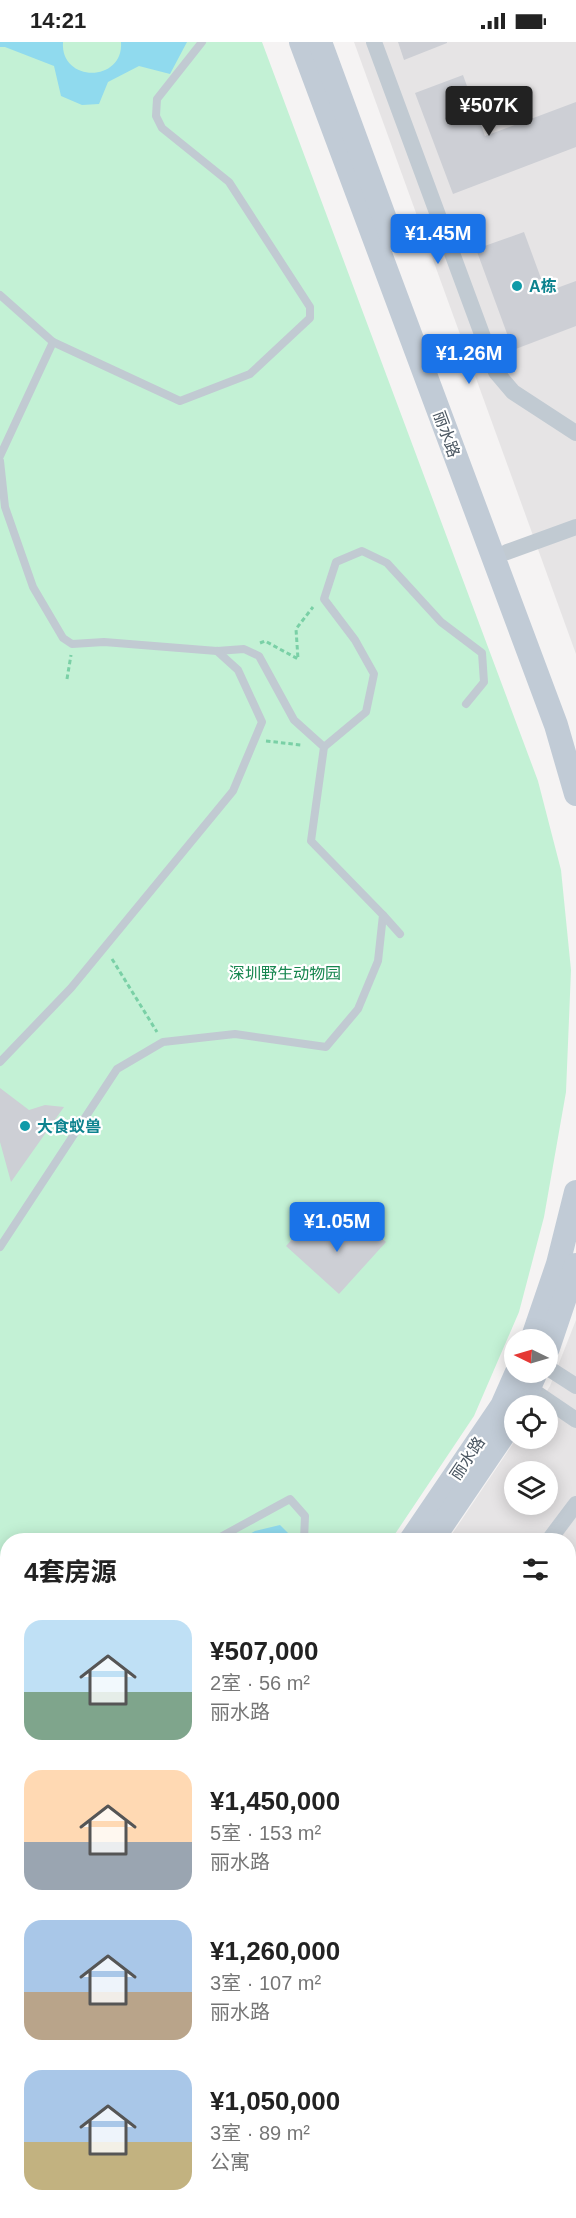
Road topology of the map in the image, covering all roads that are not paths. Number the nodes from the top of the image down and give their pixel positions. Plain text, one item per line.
1 (202, 42) edge
2 (301, 42) edge
3 (320, 42) edge
4 (374, 42) edge
5 (0, 295) edge
6 (53, 342) junction
7 (576, 433) edge
8 (0, 456) edge
9 (0, 461) edge
10 (576, 527) edge
11 (507, 552) junction
12 (217, 651) junction
13 (466, 704) dead end
14 (576, 742) edge
15 (324, 747) junction
16 (576, 794) edge
17 (383, 915) junction
18 (400, 934) dead end
19 (0, 1062) edge
20 (576, 1192) edge
21 (0, 1247) edge
22 (576, 1265) edge
23 (536, 1329) edge
24 (554, 1329) edge
25 (558, 1374) edge
26 (524, 1383) edge
27 (526, 1383) edge
28 (576, 1386) edge
29 (576, 1420) edge
30 (504, 1434) edge
31 (576, 1504) edge
32 (227, 1533) edge
33 (304, 1533) edge
34 (416, 1533) edge
35 (437, 1533) edge
36 (554, 1533) edge

1 - 6 lane
2 - 16 main road, 丽水路
3 - 11 main road, 丽水路
4 - 7 street
5 - 6 lane
6 - 8 lane
9 - 12 lane
10 - 11 street
11 - 14 main road, 丽水路
12 - 15 lane
12 - 19 lane
13 - 15 lane
15 - 17 lane
17 - 18 lane
17 - 21 lane
20 - 23 main road
22 - 24 main road
25 - 28 street
26 - 34 main road, 丽水路
27 - 29 street
30 - 35 main road, 丽水路
31 - 36 street
32 - 33 lane

